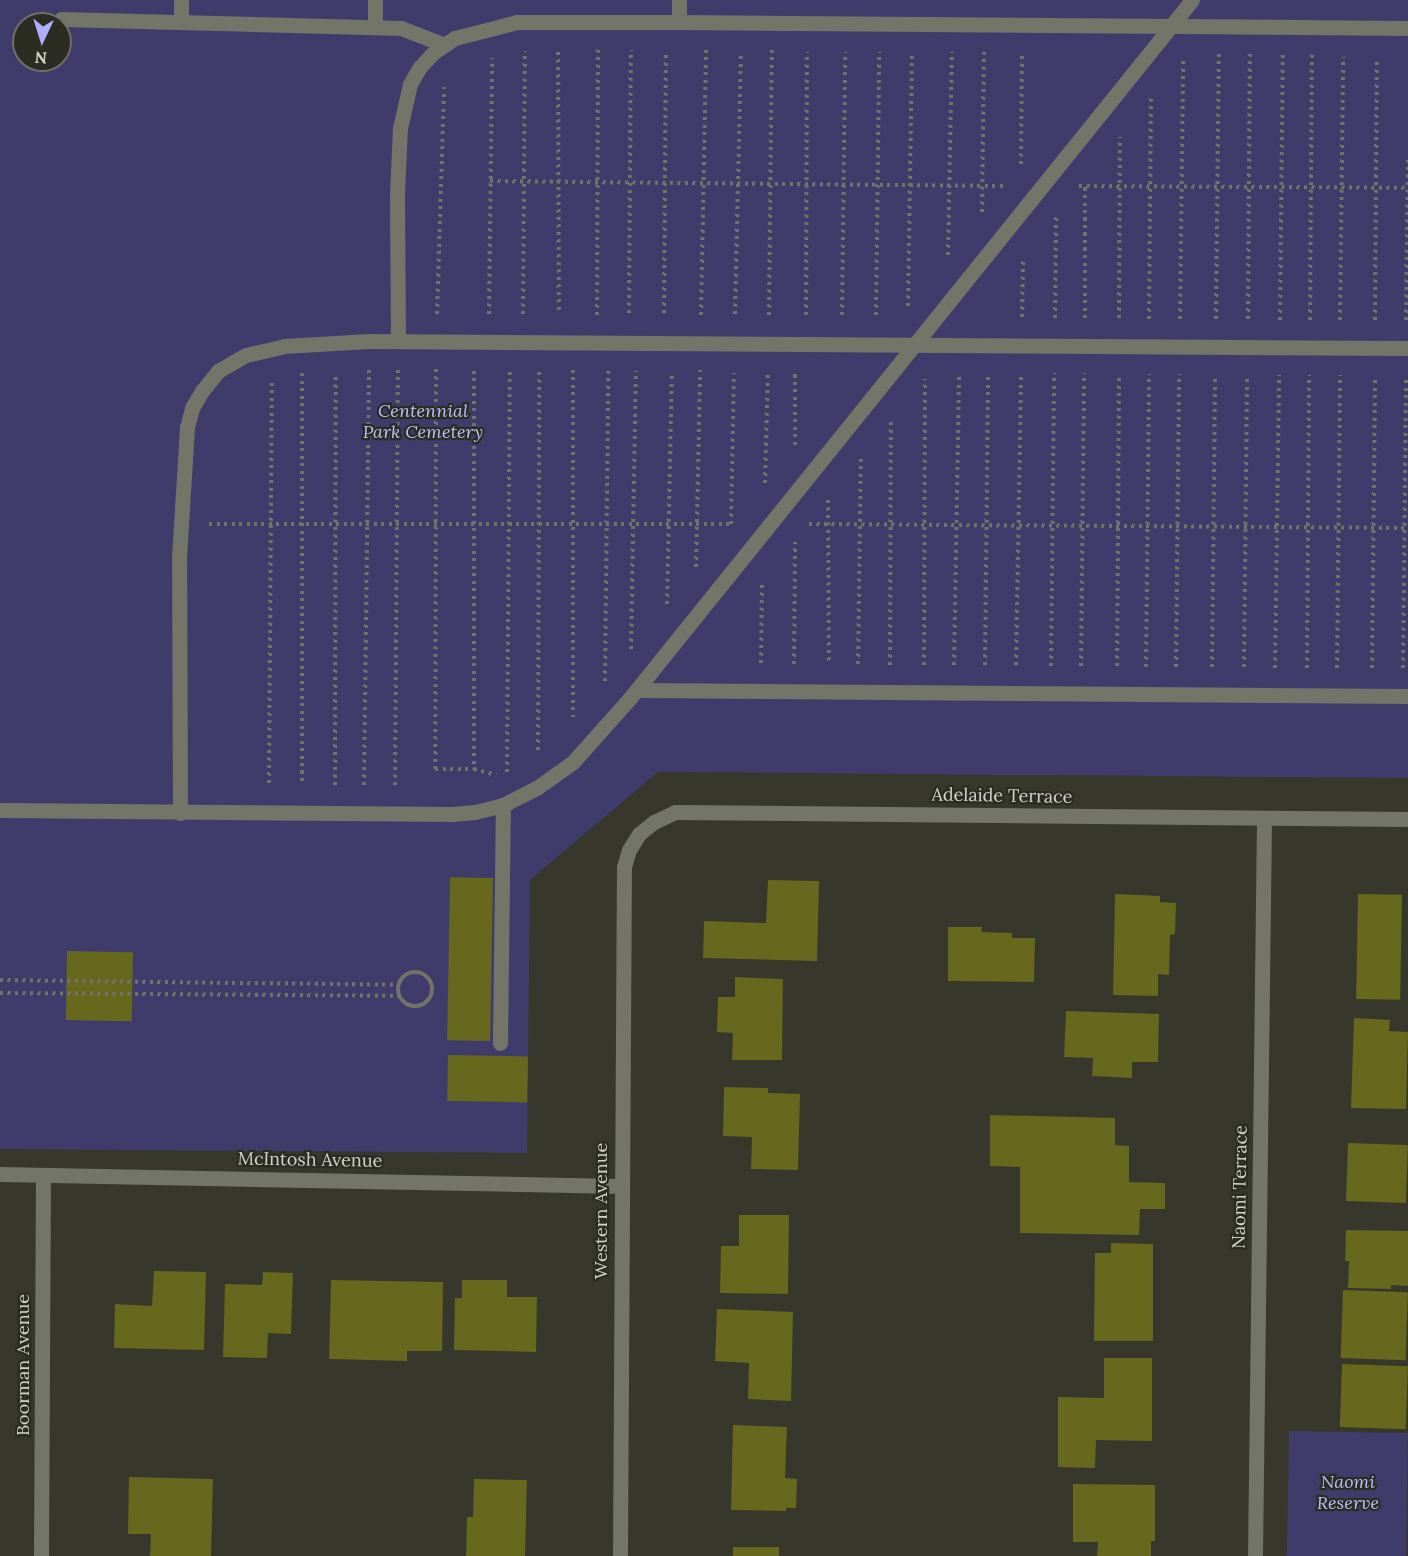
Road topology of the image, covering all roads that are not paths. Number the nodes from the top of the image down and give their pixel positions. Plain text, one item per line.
1 (181, 0) edge
2 (375, 0) edge
3 (679, 0) edge
4 (1192, 0) edge
5 (72, 19) edge
6 (180, 22) junction
7 (673, 22) junction
8 (1170, 26) junction
9 (375, 27) junction
10 (1408, 28) edge
11 (445, 45) junction
12 (398, 341) junction
13 (915, 346) junction
14 (1407, 348) edge
15 (634, 694) junction
16 (1405, 696) edge
17 (502, 805) junction
18 (0, 810) edge
19 (180, 813) junction
20 (1264, 819) junction
21 (1408, 819) edge
22 (624, 867) joint
23 (500, 1043) dead end
24 (0, 1174) edge
25 (43, 1175) junction
26 (620, 1186) junction
27 (41, 1556) edge
28 (620, 1556) edge
29 (1255, 1556) edge

1 - 6 street
2 - 9 street
3 - 7 street
4 - 8 street
5 - 6 street
6 - 9 street
7 - 8 street
7 - 11 street
8 - 10 street
8 - 13 street
9 - 11 street
11 - 12 street
12 - 13 street
12 - 19 street
13 - 14 street
13 - 15 street
15 - 16 street
15 - 17 street
17 - 19 street
17 - 23 street
18 - 19 street
20 - 21 street, Adelaide Terrace
20 - 22 street, Adelaide Terrace
20 - 29 street, Naomi Terrace
22 - 26 street, Western Avenue
24 - 25 street, McIntosh Avenue
25 - 26 street, McIntosh Avenue
25 - 27 street, Boorman Avenue
26 - 28 street, Western Avenue

